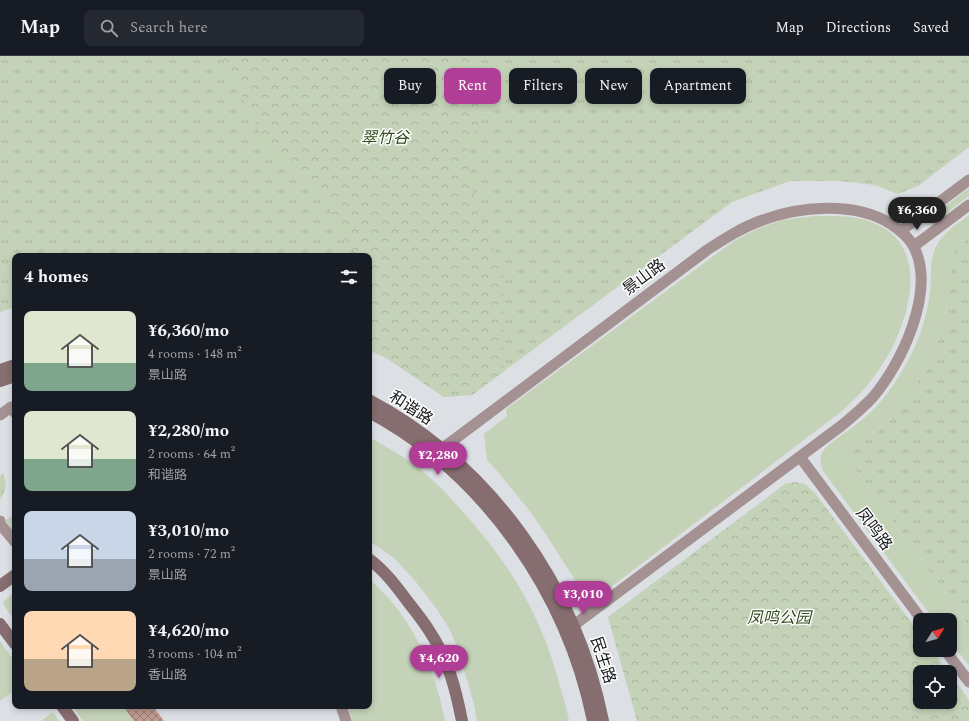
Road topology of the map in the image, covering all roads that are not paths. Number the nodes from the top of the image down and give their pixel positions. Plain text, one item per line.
1 (969, 180) edge
2 (969, 205) edge
3 (902, 230) junction
4 (914, 246) junction
5 (12, 366) edge
6 (0, 370) edge
7 (12, 377) edge
8 (0, 381) edge
9 (372, 402) edge
10 (12, 408) edge
11 (372, 414) edge
12 (0, 415) edge
13 (438, 452) junction
14 (800, 457) junction
15 (0, 521) edge
16 (515, 532) joint
17 (12, 538) edge
18 (372, 562) edge
19 (12, 577) edge
20 (0, 586) edge
21 (917, 613) edge
22 (0, 624) edge
23 (570, 628) junction
24 (12, 640) edge
25 (950, 657) edge
26 (969, 682) edge
27 (64, 709) edge
28 (342, 709) edge
29 (73, 721) edge
30 (346, 721) edge
31 (462, 721) edge
32 (593, 721) edge
33 (603, 721) edge

1 - 3 street
2 - 4 street
3 - 4 street, 景山路
3 - 13 street, 景山路
4 - 14 street, 景山路
5 - 6 main road
7 - 8 main road
9 - 13 main road, 和谐路
10 - 12 street
11 - 13 main road, 和谐路
13 - 16 main road, 和谐路
14 - 21 street, 凤鸣路
14 - 23 street, 景山路
15 - 17 street
16 - 23 main road, 民生路
18 - 31 main road
19 - 20 main road
22 - 24 main road
23 - 32 main road, 民生路
23 - 33 main road, 民生路
25 - 26 street
27 - 29 main road
28 - 30 street

